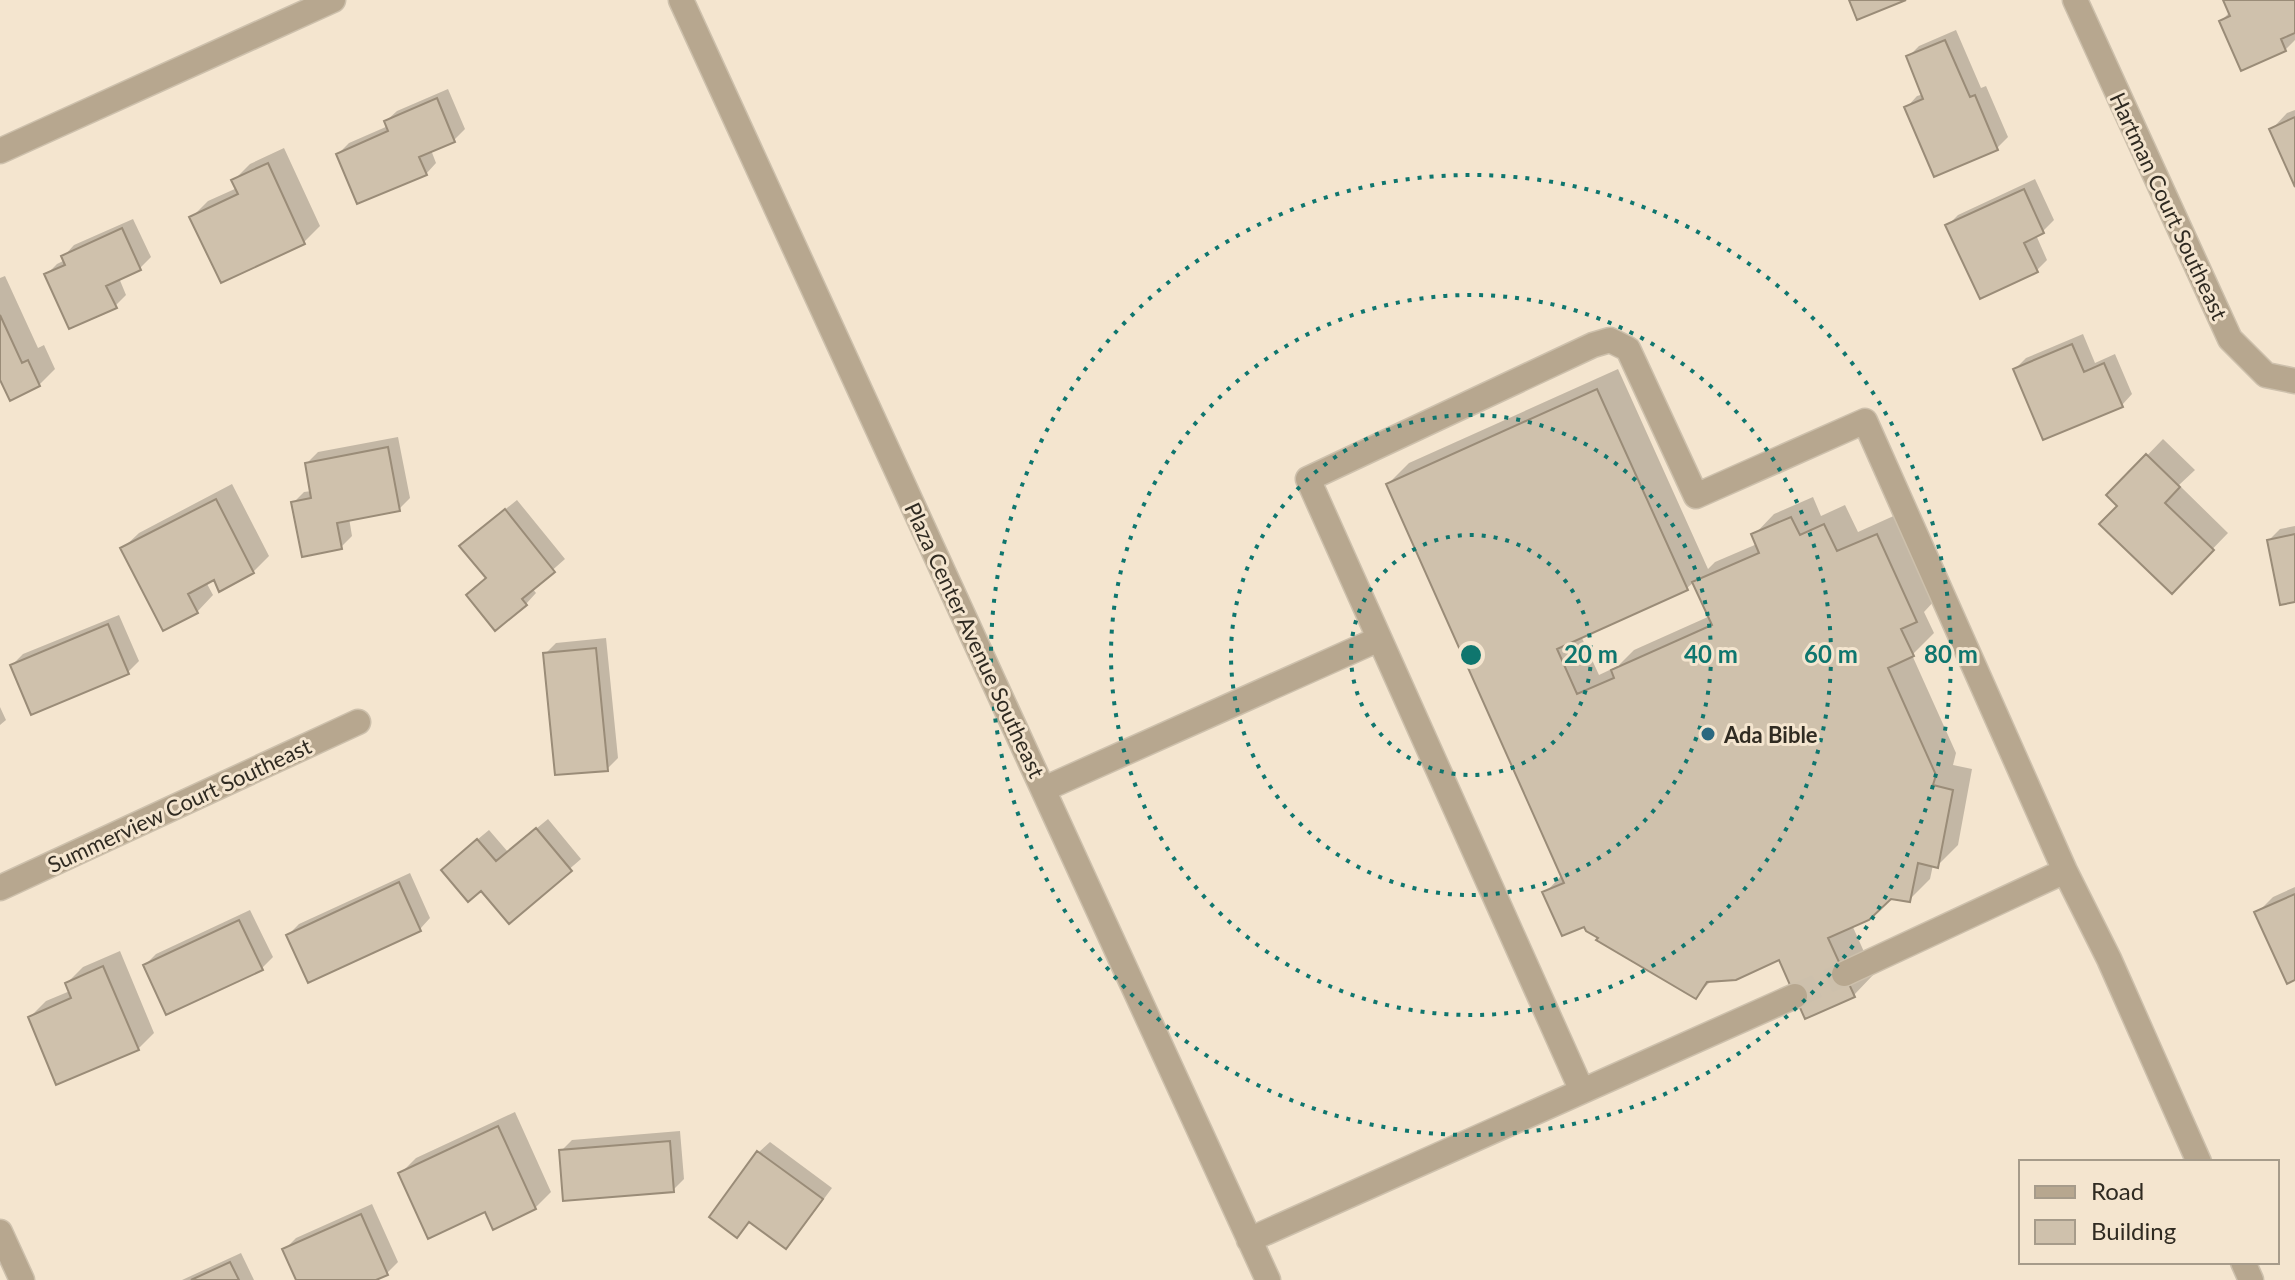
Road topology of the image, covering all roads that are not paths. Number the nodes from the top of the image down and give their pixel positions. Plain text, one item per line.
1 (333, 0) edge
2 (681, 0) edge
3 (2075, 0) edge
4 (0, 151) edge
5 (2295, 381) edge
6 (1379, 639) junction
7 (358, 722) dead end
8 (1044, 789) junction
9 (2065, 871) junction
10 (0, 888) edge
11 (1844, 974) tunnel mouth
12 (1795, 996) tunnel mouth
13 (1582, 1091) junction
14 (2198, 1160) edge
15 (0, 1232) edge
16 (1249, 1240) junction
17 (22, 1280) edge
18 (1268, 1280) edge

1 - 4 street
2 - 8 street, Plaza Center Avenue Southeast
3 - 5 street, Hartman Court Southeast
6 - 8 street
6 - 9 street
6 - 13 street
7 - 10 street, Summerview Court Southeast
8 - 16 street, Plaza Center Avenue Southeast
9 - 11 street
9 - 14 street
12 - 13 street
13 - 16 street
15 - 17 street
16 - 18 street, Plaza Center Avenue Southeast

